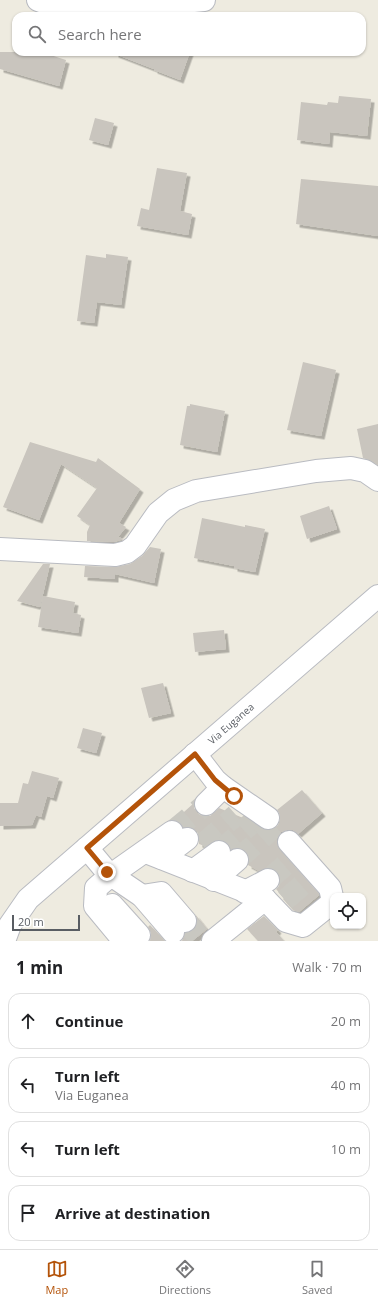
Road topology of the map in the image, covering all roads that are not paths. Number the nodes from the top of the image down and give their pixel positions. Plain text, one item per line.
1 (38, 0) edge
2 (204, 0) edge
3 (378, 480) edge
4 (0, 549) edge
5 (378, 596) edge
6 (195, 754) junction
7 (239, 807) dead end
8 (203, 846) junction
9 (87, 848) junction
10 (295, 850) dead end
11 (170, 862) junction
12 (214, 880) junction
13 (104, 881) junction
14 (331, 893) edge
15 (273, 897) junction
16 (28, 899) junction
17 (330, 904) edge
18 (0, 912) edge
19 (194, 934) edge
20 (131, 938) edge
21 (4, 941) edge

1 - 2 street
3 - 4 street
5 - 6 street, Via Euganea
6 - 7 street
6 - 9 street, Via Euganea
8 - 11 street
8 - 11 street
8 - 12 street
9 - 13 street
9 - 16 street, Via Euganea
10 - 14 street
11 - 12 street
11 - 13 street
12 - 15 street
13 - 19 street
13 - 20 street
15 - 17 street
15 - 19 street
16 - 18 street, Via Euganea
16 - 21 street, Via Euganea

